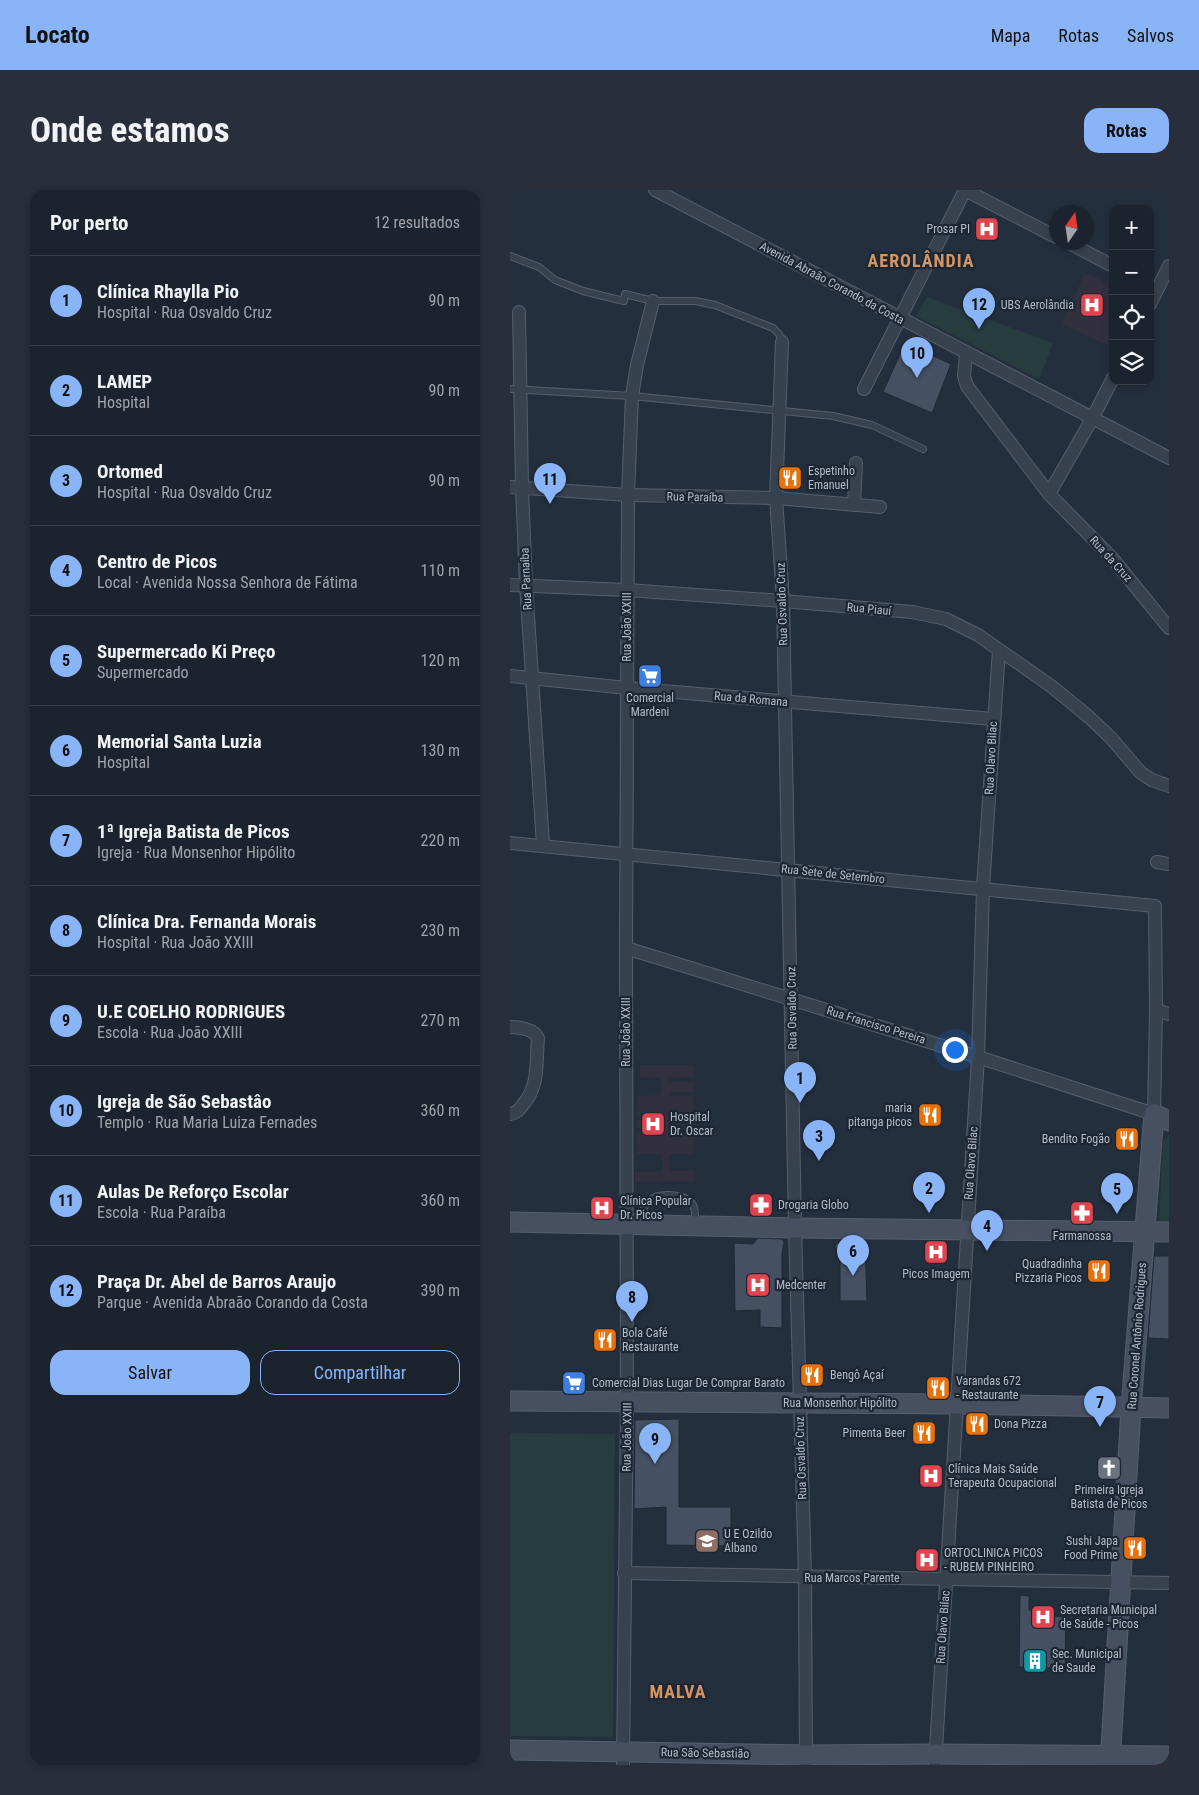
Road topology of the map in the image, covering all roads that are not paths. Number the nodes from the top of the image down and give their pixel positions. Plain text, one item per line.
1 (655, 190) edge
2 (965, 190) edge
3 (1049, 233) edge
4 (1082, 250) edge
5 (510, 256) edge
6 (1109, 264) edge
7 (1169, 266) edge
8 (1159, 290) edge
9 (653, 300) junction
10 (519, 312) dead end
11 (899, 318) junction
12 (782, 342) joint
13 (966, 352) junction
14 (1109, 385) edge
15 (515, 389) edge
16 (864, 390) dead end
17 (632, 396) junction
18 (780, 412) junction
19 (1092, 419) junction
20 (923, 449) dead end
21 (1169, 458) edge
22 (856, 463) dead end
23 (516, 487) edge
24 (1049, 494) junction
25 (628, 495) junction
26 (776, 498) junction
27 (854, 505) junction
28 (880, 507) dead end
29 (510, 585) edge
30 (526, 586) junction
31 (627, 590) junction
32 (782, 601) junction
33 (1169, 628) edge
34 (999, 650) junction
35 (510, 676) edge
36 (532, 678) junction
37 (627, 688) junction
38 (785, 702) junction
39 (993, 719) junction
40 (1169, 786) edge
41 (510, 843) edge
42 (543, 845) junction
43 (627, 854) junction
44 (788, 869) junction
45 (983, 888) junction
46 (1155, 906) joint
47 (626, 948) junction
48 (792, 998) junction
49 (1156, 1010) junction
50 (1169, 1014) edge
51 (510, 1027) edge
52 (978, 1056) junction
53 (510, 1114) edge
54 (1162, 1117) edge
55 (510, 1222) edge
56 (633, 1224) junction
57 (695, 1225) junction
58 (795, 1228) junction
59 (967, 1230) junction
60 (1144, 1232) junction
61 (1169, 1232) edge
62 (510, 1401) edge
63 (627, 1402) junction
64 (799, 1402) junction
65 (957, 1404) junction
66 (1131, 1408) junction
67 (1169, 1408) edge
68 (624, 1573) junction
69 (804, 1577) junction
70 (946, 1578) junction
71 (1122, 1582) junction
72 (1169, 1583) edge
73 (510, 1750) edge
74 (1169, 1756) edge
75 (623, 1758) edge
76 (935, 1759) edge
77 (806, 1760) edge
78 (1110, 1760) edge

1 - 11 street, Avenida Abraão Corando da Costa
2 - 3 street
2 - 11 street
4 - 6 street
5 - 9 lane
7 - 8 street
9 - 12 lane
9 - 17 street, Rua João XXIII
10 - 15 street, Rua Parnaíba
11 - 13 street, Avenida Abraão Corando da Costa
11 - 16 street
12 - 18 street, Rua Osvaldo Cruz
13 - 19 street, Avenida Abraão Corando da Costa
13 - 24 street, Rua da Cruz
14 - 19 street
15 - 17 lane
15 - 23 street, Rua Parnaíba
17 - 18 lane
17 - 25 street, Rua João XXIII
18 - 20 lane
18 - 26 street, Rua Osvaldo Cruz
19 - 21 street, Avenida Abraão Corando da Costa
19 - 24 street
22 - 27 street
23 - 25 street, Rua Paraíba
23 - 30 street, Rua Parnaíba
24 - 33 street, Rua da Cruz
25 - 26 street, Rua Paraíba
25 - 31 street, Rua João XXIII
26 - 27 street, Rua Paraíba
26 - 32 street, Rua Osvaldo Cruz
27 - 28 street, Rua Paraíba
29 - 30 street, Rua Piauí
30 - 31 street, Rua Piauí
30 - 36 street, Rua Parnaíba
31 - 32 street, Rua Piauí
31 - 37 street, Rua João XXIII
32 - 34 street, Rua Piauí
32 - 38 street, Rua Osvaldo Cruz
34 - 39 street, Rua Olavo Bilac
34 - 40 street, Rua Piauí
35 - 36 street, Rua da Romana
36 - 37 street, Rua da Romana
36 - 42 street, Rua Parnaíba
37 - 38 street, Rua da Romana
37 - 43 street, Rua João XXIII
38 - 39 street, Rua da Romana
38 - 44 street, Rua Osvaldo Cruz
39 - 45 street, Rua Olavo Bilac
41 - 42 street, Rua Sete de Setembro
42 - 43 street, Rua Sete de Setembro
43 - 44 street, Rua Sete de Setembro
43 - 47 street, Rua João XXIII
44 - 45 street, Rua Sete de Setembro
44 - 48 street, Rua Osvaldo Cruz
45 - 46 street, Rua Sete de Setembro
45 - 52 street, Rua Olavo Bilac
46 - 49 street, Rua Coronel Antônio Rodrigues
47 - 48 street, Rua Francisco Pereira
47 - 56 street, Rua João XXIII
48 - 52 street, Rua Francisco Pereira
48 - 58 street, Rua Osvaldo Cruz
49 - 50 street
49 - 54 street, Rua Coronel Antônio Rodrigues
51 - 53 street
52 - 54 street, Rua Francisco Pereira
52 - 59 street, Rua Olavo Bilac
54 - 60 street, Rua Coronel Antônio Rodrigues
55 - 56 street
56 - 57 street
56 - 57 lane
56 - 63 street, Rua João XXIII
57 - 58 street
58 - 59 street
58 - 64 street, Rua Osvaldo Cruz
59 - 60 street
59 - 65 street, Rua Olavo Bilac
60 - 61 street
60 - 66 street, Rua Coronel Antônio Rodrigues
62 - 63 street, Rua Monsenhor Hipólito
63 - 64 street, Rua Monsenhor Hipólito
63 - 68 street, Rua João XXIII
64 - 65 street, Rua Monsenhor Hipólito
64 - 69 street, Rua Osvaldo Cruz
65 - 66 street, Rua Monsenhor Hipólito
65 - 70 street, Rua Olavo Bilac
66 - 67 street, Rua Monsenhor Hipólito
66 - 71 street, Rua Coronel Antônio Rodrigues
68 - 69 street, Rua Marcos Parente
68 - 75 street, Rua João XXIII
69 - 70 street, Rua Marcos Parente
69 - 77 street, Rua Osvaldo Cruz
70 - 71 street, Rua Marcos Parente
70 - 76 street, Rua Olavo Bilac
71 - 72 street, Rua Marcos Parente
71 - 78 street, Rua Coronel Antônio Rodrigues
73 - 75 street, Rua São Sebastião
74 - 78 street, Rua São Sebastião
75 - 77 street, Rua São Sebastião
76 - 77 street, Rua São Sebastião
76 - 78 street, Rua São Sebastião

